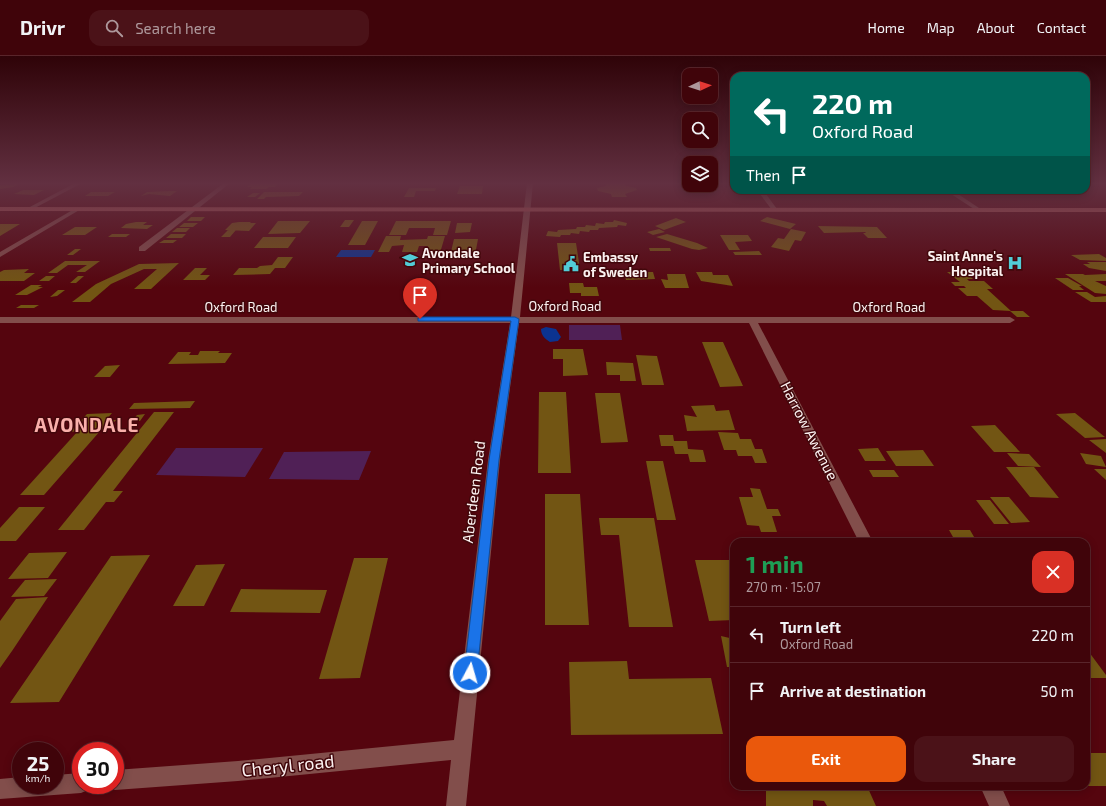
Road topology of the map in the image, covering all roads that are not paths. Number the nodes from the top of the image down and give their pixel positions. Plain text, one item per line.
1 (63, 218) edge
2 (181, 218) edge
3 (525, 218) edge
4 (142, 249) dead end
5 (0, 255) edge
6 (515, 319) junction
7 (0, 320) edge
8 (752, 320) junction
9 (1010, 320) dead end
10 (864, 538) edge
11 (462, 749) junction
12 (124, 779) edge
13 (12, 788) edge
14 (0, 789) edge
15 (992, 790) edge
16 (456, 806) edge
17 (1000, 806) edge

1 - 5 street
2 - 4 street
3 - 6 street, Aberdeen Road
6 - 7 street, Oxford Road
6 - 8 street, Oxford Road
6 - 11 street, Aberdeen Road
8 - 9 street, Oxford Road
8 - 10 street, Harrow Awenue
11 - 12 street, Cheryl road
11 - 16 street, Aberdeen Road
13 - 14 street
15 - 17 street

